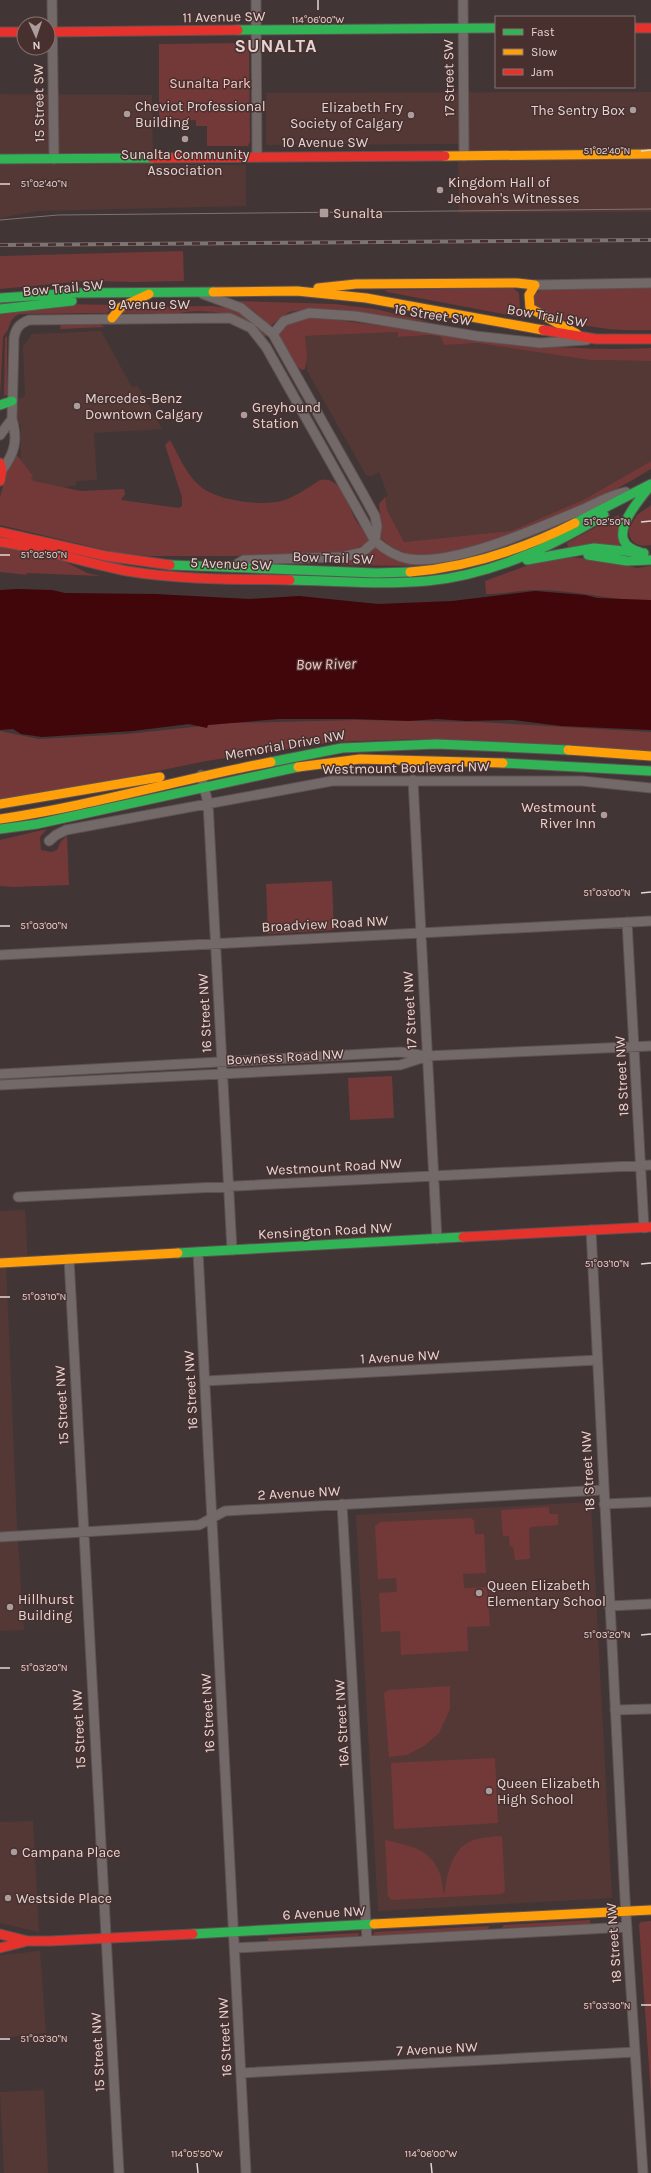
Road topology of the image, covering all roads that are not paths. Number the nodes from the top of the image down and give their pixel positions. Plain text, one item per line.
1 (52, 0) edge
2 (256, 0) edge
3 (463, 0) edge
4 (51, 16) edge
5 (495, 28) edge
6 (635, 28) edge
7 (651, 28) edge
8 (463, 29) junction
9 (256, 30) junction
10 (0, 32) edge
11 (16, 32) edge
12 (56, 32) edge
13 (51, 56) edge
14 (651, 154) edge
15 (464, 156) junction
16 (257, 157) junction
17 (0, 159) edge
18 (54, 159) junction
19 (651, 284) edge
20 (535, 286) junction
21 (297, 291) junction
22 (128, 292) junction
23 (154, 292) junction
24 (199, 292) junction
25 (0, 298) edge
26 (0, 309) edge
27 (112, 318) junction
28 (273, 334) junction
29 (580, 336) junction
30 (596, 339) junction
31 (651, 340) edge
32 (12, 401) junction
33 (0, 405) edge
34 (12, 419) junction
35 (0, 435) edge
36 (1, 467) edge
37 (0, 481) edge
38 (651, 484) edge
39 (635, 491) junction
40 (0, 532) edge
41 (375, 541) junction
42 (0, 542) edge
43 (647, 552) edge
44 (567, 554) junction
45 (512, 560) junction
46 (651, 560) edge
47 (229, 569) junction
48 (651, 756) edge
49 (651, 771) edge
50 (201, 775) junction
51 (191, 778) junction
52 (413, 780) junction
53 (204, 787) junction
54 (651, 788) edge
55 (208, 803) junction
56 (0, 804) edge
57 (0, 819) edge
58 (37, 824) junction
59 (0, 829) edge
60 (0, 835) edge
61 (49, 841) dead end
62 (651, 921) edge
63 (627, 922) junction
64 (420, 933) junction
65 (216, 944) junction
66 (0, 955) edge
67 (651, 1046) edge
68 (635, 1047) junction
69 (426, 1056) junction
70 (222, 1063) junction
71 (0, 1074) edge
72 (222, 1074) junction
73 (0, 1085) edge
74 (651, 1164) edge
75 (641, 1165) junction
76 (433, 1176) junction
77 (228, 1186) junction
78 (18, 1197) dead end
79 (647, 1227) edge
80 (591, 1230) junction
81 (437, 1239) junction
82 (232, 1250) junction
83 (198, 1252) junction
84 (69, 1259) junction
85 (0, 1263) edge
86 (597, 1360) junction
87 (205, 1381) junction
88 (603, 1490) junction
89 (651, 1502) edge
90 (342, 1504) junction
91 (604, 1504) junction
92 (212, 1519) junction
93 (83, 1532) junction
94 (0, 1537) edge
95 (651, 1604) edge
96 (609, 1606) junction
97 (651, 1709) edge
98 (615, 1710) junction
99 (651, 1910) edge
100 (626, 1911) junction
101 (495, 1918) junction
102 (366, 1925) junction
103 (627, 1927) junction
104 (234, 1932) junction
105 (0, 1934) edge
106 (496, 1934) junction
107 (105, 1939) junction
108 (28, 1941) junction
109 (367, 1941) junction
110 (0, 1948) edge
111 (235, 1948) junction
112 (635, 2052) junction
113 (241, 2073) junction
114 (119, 2173) edge
115 (246, 2173) edge
116 (643, 2173) edge

1 - 4 street, 15 Street SW
2 - 9 street
3 - 8 street, 17 Street SW
5 - 8 main road, 11 Avenue SW
6 - 7 main road
8 - 9 main road, 11 Avenue SW
8 - 15 street, 17 Street SW
9 - 12 main road, 11 Avenue SW
9 - 16 street
10 - 11 main road
13 - 18 street, 15 Street SW
14 - 15 main road, 10 Avenue SW
15 - 16 main road, 10 Avenue SW
16 - 18 main road, 10 Avenue SW
17 - 18 main road, 10 Avenue SW
19 - 20 street
20 - 21 main road
20 - 29 main road
21 - 24 main road, Bow Trail SW
21 - 29 main road, Bow Trail SW
22 - 23 main road, Bow Trail SW
22 - 25 main road, Bow Trail SW
22 - 26 main road, Bow Trail SW
23 - 24 main road, Bow Trail SW
23 - 27 main road
24 - 28 street
27 - 32 street, 9 Avenue SW
27 - 41 street, 9 Avenue SW
28 - 30 street, 16 Street SW
28 - 41 street
29 - 30 main road, Bow Trail SW
30 - 31 main road, Bow Trail SW
32 - 33 main road
32 - 34 street
34 - 35 street
34 - 36 street
36 - 37 main road
38 - 39 main road, Bow Trail SW
38 - 43 main road
39 - 41 street
39 - 45 main road, 5 Avenue SW
39 - 47 main road, Bow Trail SW
40 - 47 main road, Bow Trail SW
41 - 47 street
42 - 45 main road, 5 Avenue SW
43 - 44 main road
44 - 45 main road
44 - 46 main road
48 - 50 main road, Memorial Drive NW
49 - 53 main road, Memorial Drive NW
50 - 51 main road, Memorial Drive NW
50 - 53 street, 16 Street NW
51 - 56 main road
51 - 57 main road, Memorial Drive NW
52 - 54 street, Westmount Boulevard NW
52 - 55 street, Westmount Boulevard NW
52 - 64 street, 17 Street NW
53 - 55 street, 16 Street NW
53 - 58 main road, Memorial Drive NW
55 - 61 street, Westmount Boulevard NW
55 - 65 street, 16 Street NW
58 - 59 main road, Memorial Drive NW
58 - 60 main road
62 - 63 street, Broadview Road NW
63 - 64 street, Broadview Road NW
63 - 68 street, 18 Street NW
64 - 65 street, Broadview Road NW
64 - 69 street, 17 Street NW
65 - 66 street, Broadview Road NW
65 - 70 street, 16 Street NW
67 - 68 street, Bowness Road NW
68 - 69 street, Bowness Road NW
68 - 75 street, 18 Street NW
69 - 70 street, Bowness Road NW
69 - 72 street, Bowness Road NW
69 - 76 street, 17 Street NW
70 - 71 street, Bowness Road NW
70 - 72 street, 16 Street NW
72 - 73 street, Bowness Road NW
72 - 77 street, 16 Street NW
74 - 75 street, Westmount Road NW
75 - 76 street, Westmount Road NW
75 - 79 street, 18 Street NW
76 - 77 street, Westmount Road NW
76 - 81 street, 17 Street NW
77 - 78 street, Westmount Road NW
77 - 82 street, 16 Street NW
79 - 80 main road, Kensington Road NW
80 - 81 main road, Kensington Road NW
80 - 86 street, 18 Street NW
81 - 82 main road, Kensington Road NW
82 - 83 main road, Kensington Road NW
83 - 84 main road, Kensington Road NW
83 - 87 street, 16 Street NW
84 - 85 main road, Kensington Road NW
84 - 93 street, 15 Street NW
86 - 87 street, 1 Avenue NW
86 - 88 street, 18 Street NW
87 - 92 street, 16 Street NW
88 - 90 street, 2 Avenue NW
88 - 91 street, 18 Street NW
89 - 91 street
90 - 92 street, 2 Avenue NW
90 - 102 street, 16A Street NW
91 - 96 street, 18 Street NW
92 - 93 street, 2 Avenue NW
92 - 104 street, 16 Street NW
93 - 94 street, 2 Avenue NW
93 - 107 street, 15 Street NW
95 - 96 street
96 - 98 street, 18 Street NW
97 - 98 street
98 - 100 street, 18 Street NW
99 - 100 main road, 6 Avenue NW
100 - 101 main road, 6 Avenue NW
100 - 103 street, 18 Street NW
101 - 102 main road, 6 Avenue NW
101 - 106 street
102 - 104 main road, 6 Avenue NW
102 - 109 street, 16A Street NW
103 - 106 street
103 - 112 street, 18 Street NW
104 - 107 main road, 6 Avenue NW
104 - 111 street, 16 Street NW
105 - 108 main road, 6 Avenue NW
106 - 109 street
107 - 108 main road, 6 Avenue NW
107 - 114 street, 15 Street NW
108 - 110 main road
109 - 111 street
111 - 113 street, 16 Street NW
112 - 113 street, 7 Avenue NW
112 - 116 street, 18 Street NW
113 - 115 street, 16 Street NW

